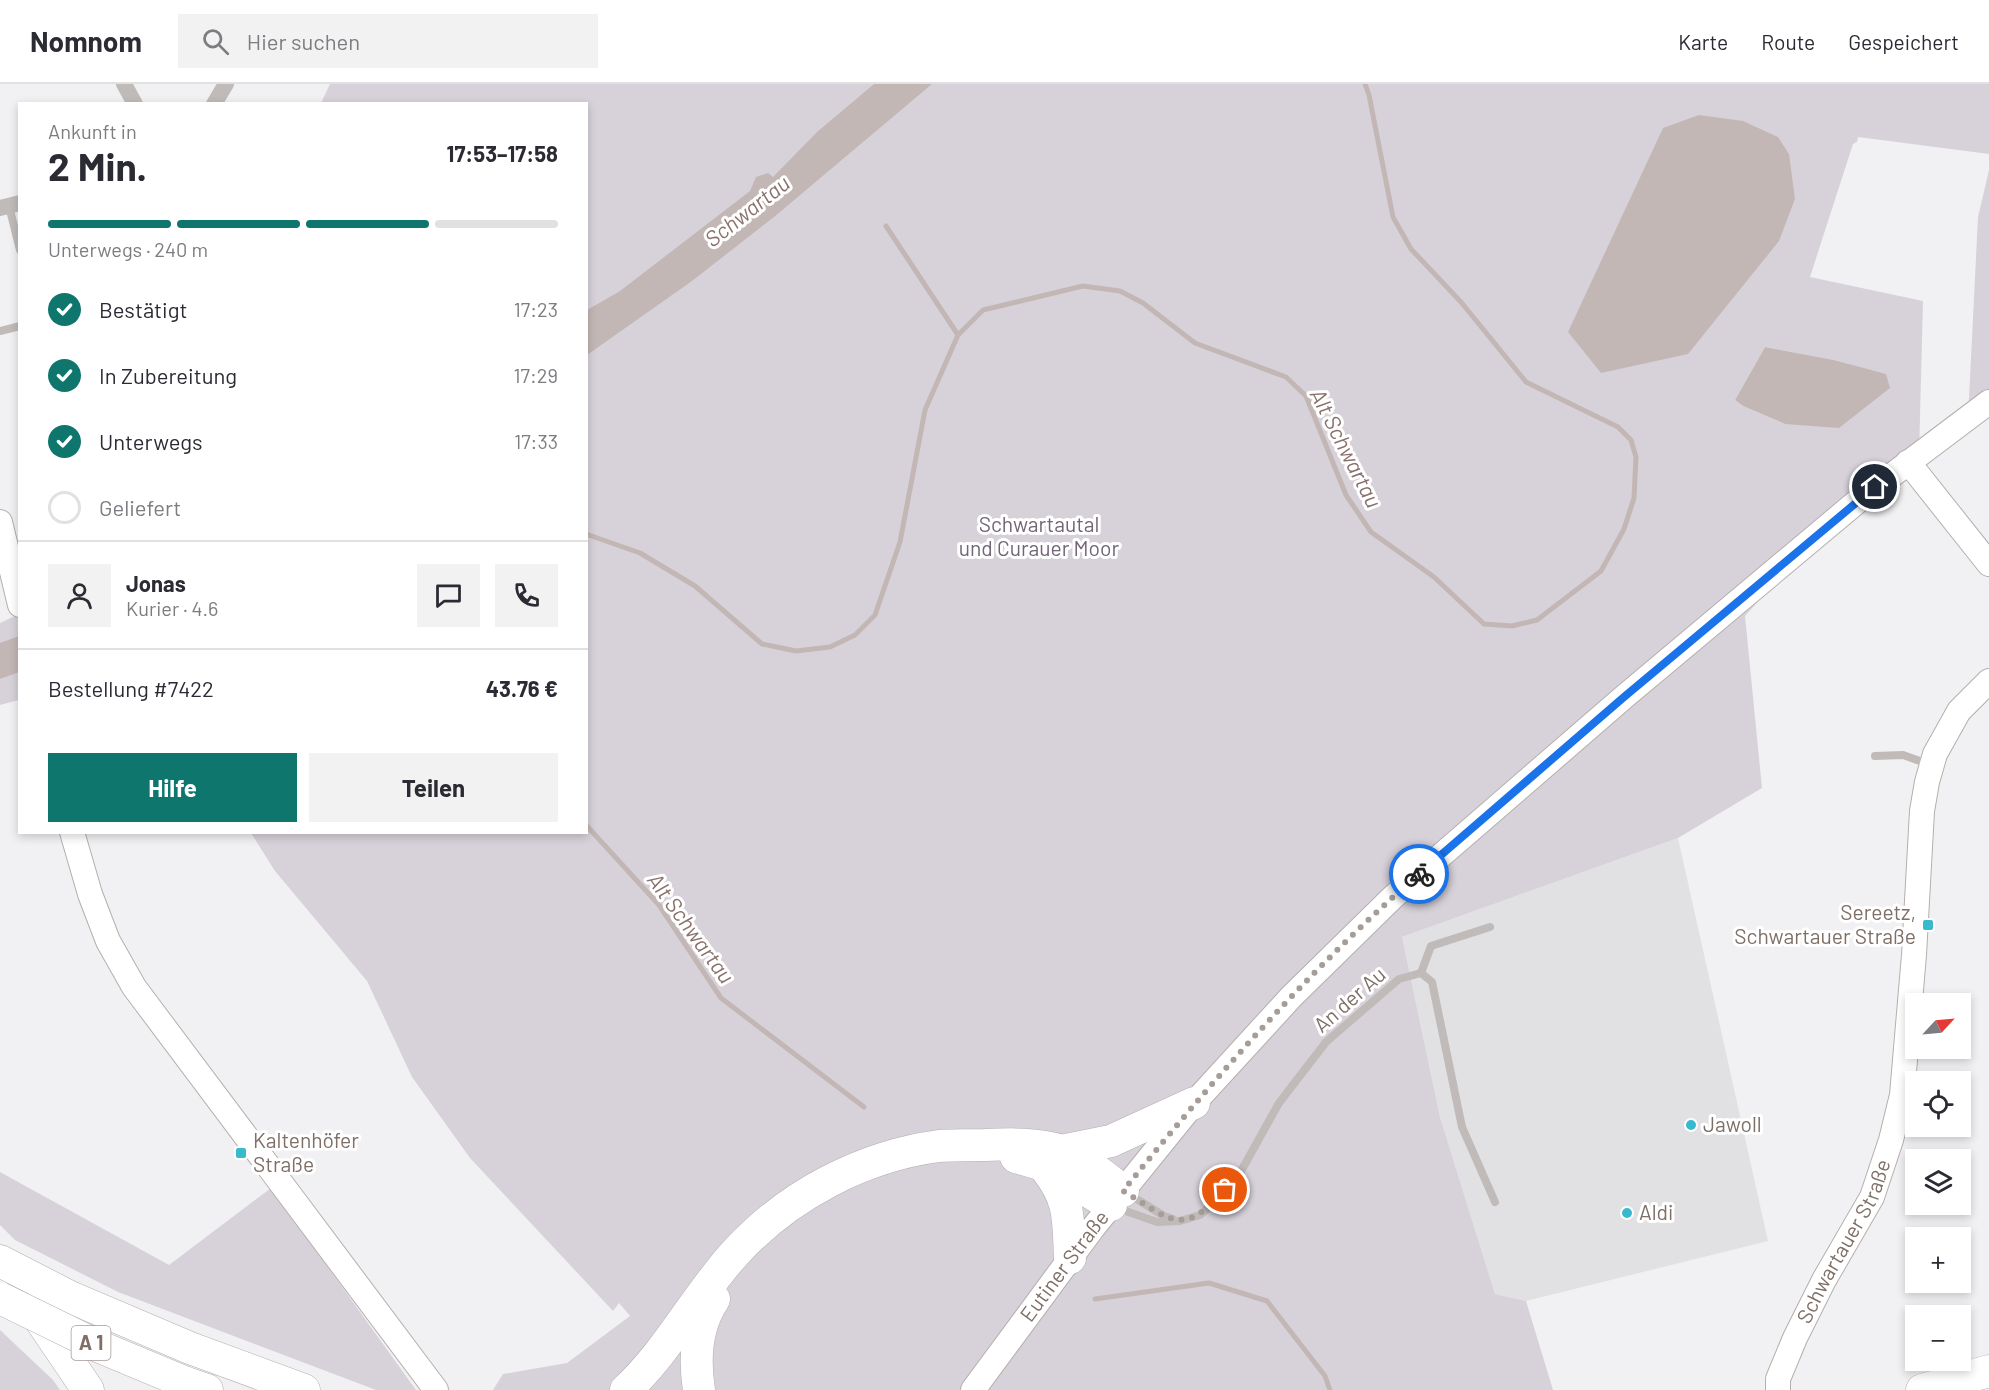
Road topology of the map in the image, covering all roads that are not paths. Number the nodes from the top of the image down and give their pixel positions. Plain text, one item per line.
1 (124, 84) edge
2 (226, 84) edge
3 (134, 102) edge
4 (215, 102) edge
5 (10, 206) edge
6 (18, 241) edge
7 (18, 326) edge
8 (0, 331) edge
9 (1989, 402) edge
10 (1908, 462) junction
11 (0, 522) edge
12 (1989, 564) edge
13 (18, 597) edge
14 (1989, 681) edge
15 (1875, 756) dead end
16 (1932, 766) junction
17 (73, 834) edge
18 (1490, 927) dead end
19 (1421, 973) junction
20 (1194, 1103) junction
21 (1052, 1158) junction
22 (1117, 1198) junction
23 (1495, 1202) dead end
24 (1180, 1221) junction
25 (1070, 1258) junction
26 (0, 1263) edge
27 (0, 1298) edge
28 (1989, 1371) edge
29 (195, 1386) edge
30 (88, 1390) edge
31 (304, 1390) edge
32 (436, 1390) edge
33 (626, 1390) edge
34 (699, 1390) edge
35 (973, 1390) edge
36 (1778, 1390) edge
37 (1922, 1390) edge

1 - 3 street
2 - 4 street
5 - 6 lane
7 - 8 lane
9 - 10 street, Eutiner Straße
10 - 12 street
10 - 20 street, Eutiner Straße
11 - 13 street
14 - 16 street, Schwartauer Straße
15 - 16 lane
16 - 36 street, Schwartauer Straße
17 - 32 street
18 - 19 lane
19 - 23 lane, An der Au
19 - 24 lane, An der Au
20 - 21 highway
20 - 22 street, Eutiner Straße
21 - 22 highway
21 - 25 highway
21 - 33 highway
21 - 34 highway
22 - 24 lane
22 - 24 lane, An der Au
22 - 25 street, Eutiner Straße
25 - 35 street, Eutiner Straße
26 - 30 highway
26 - 31 highway, A 1
27 - 29 highway, A 1, bridge
28 - 37 highway

